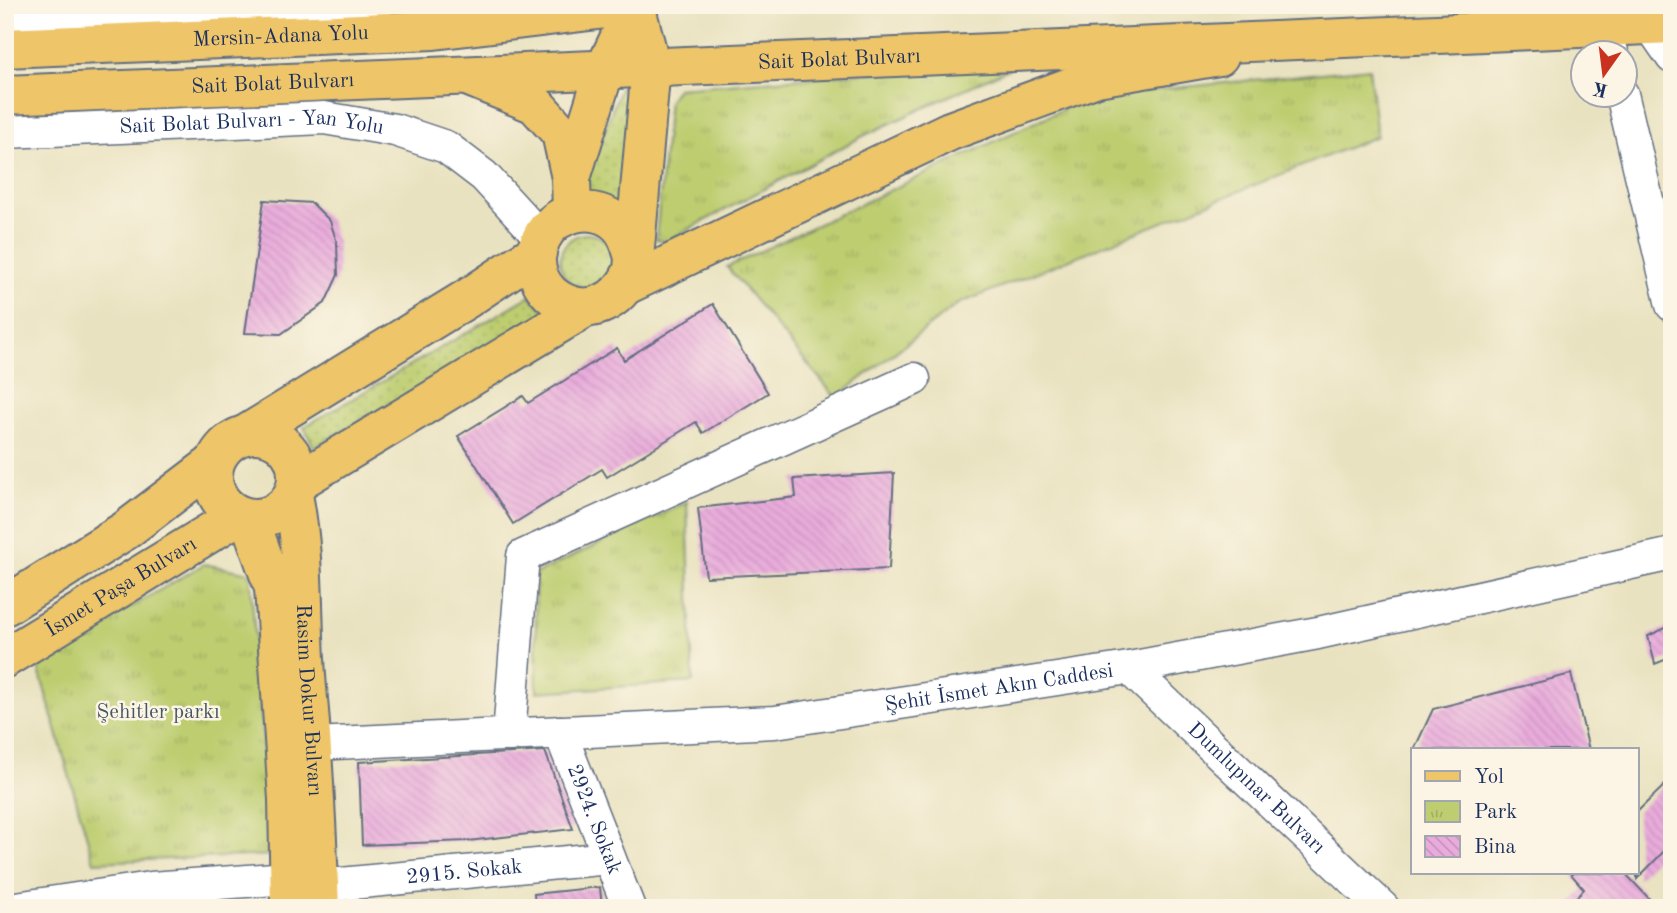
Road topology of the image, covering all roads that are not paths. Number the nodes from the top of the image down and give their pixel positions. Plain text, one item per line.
1 (637, 5) edge
2 (186, 9) edge
3 (5, 13) edge
4 (1661, 25) edge
5 (434, 30) junction
6 (1616, 38) edge
7 (1310, 40) junction
8 (1568, 40) edge
9 (5, 48) edge
10 (1672, 57) edge
11 (651, 65) junction
12 (605, 69) junction
13 (467, 76) junction
14 (5, 95) edge
15 (1625, 108) edge
16 (5, 132) edge
17 (571, 195) junction
18 (539, 245) junction
19 (630, 269) junction
20 (1672, 305) edge
21 (585, 308) junction
22 (914, 379) dead end
23 (245, 435) junction
24 (214, 463) junction
25 (295, 489) junction
26 (244, 517) junction
27 (1672, 554) edge
28 (5, 606) edge
29 (5, 659) edge
30 (1129, 668) junction
31 (560, 732) junction
32 (509, 734) junction
33 (314, 744) junction
34 (609, 858) junction
35 (305, 895) edge
36 (114, 901) edge
37 (16, 908) edge
38 (629, 908) edge
39 (1382, 908) edge

1 - 5 main road, Mersin-Adana Yolu
1 - 11 main road
1 - 12 main road
2 - 3 street
2 - 5 street
4 - 6 main road, Sait Bolat Bulvarı
4 - 10 street
5 - 9 main road, Mersin-Adana Yolu
7 - 8 main road, Sait Bolat Bulvarı
7 - 11 main road, Sait Bolat Bulvarı
7 - 19 main road
11 - 12 main road, Sait Bolat Bulvarı
11 - 19 main road
12 - 13 main road, Sait Bolat Bulvarı
12 - 17 main road
13 - 14 main road, Sait Bolat Bulvarı
13 - 17 main road
15 - 20 street
16 - 18 street, Sait Bolat Bulvarı - Yan Yolu
17 - 18 main road
17 - 19 main road
18 - 21 main road
18 - 23 main road
19 - 21 main road
21 - 25 main road
22 - 32 street
23 - 24 main road
23 - 25 main road
24 - 26 main road
24 - 28 main road
25 - 26 main road
25 - 33 main road, Rasim Dokur Bulvarı
26 - 29 main road, İsmet Paşa Bulvarı
26 - 35 main road
27 - 30 street, Şehit İsmet Akın Caddesi
30 - 31 street, Şehit İsmet Akın Caddesi
30 - 39 street, Dumlupınar Bulvarı
31 - 32 street, Şehit İsmet Akın Caddesi
31 - 34 street, 2924. Sokak
32 - 33 street, Şehit İsmet Akın Caddesi
33 - 35 main road, Rasim Dokur Bulvarı
34 - 35 street, 2915. Sokak
34 - 38 street, 2924. Sokak
35 - 36 street, 2915. Sokak
36 - 37 street, 2915. Sokak

